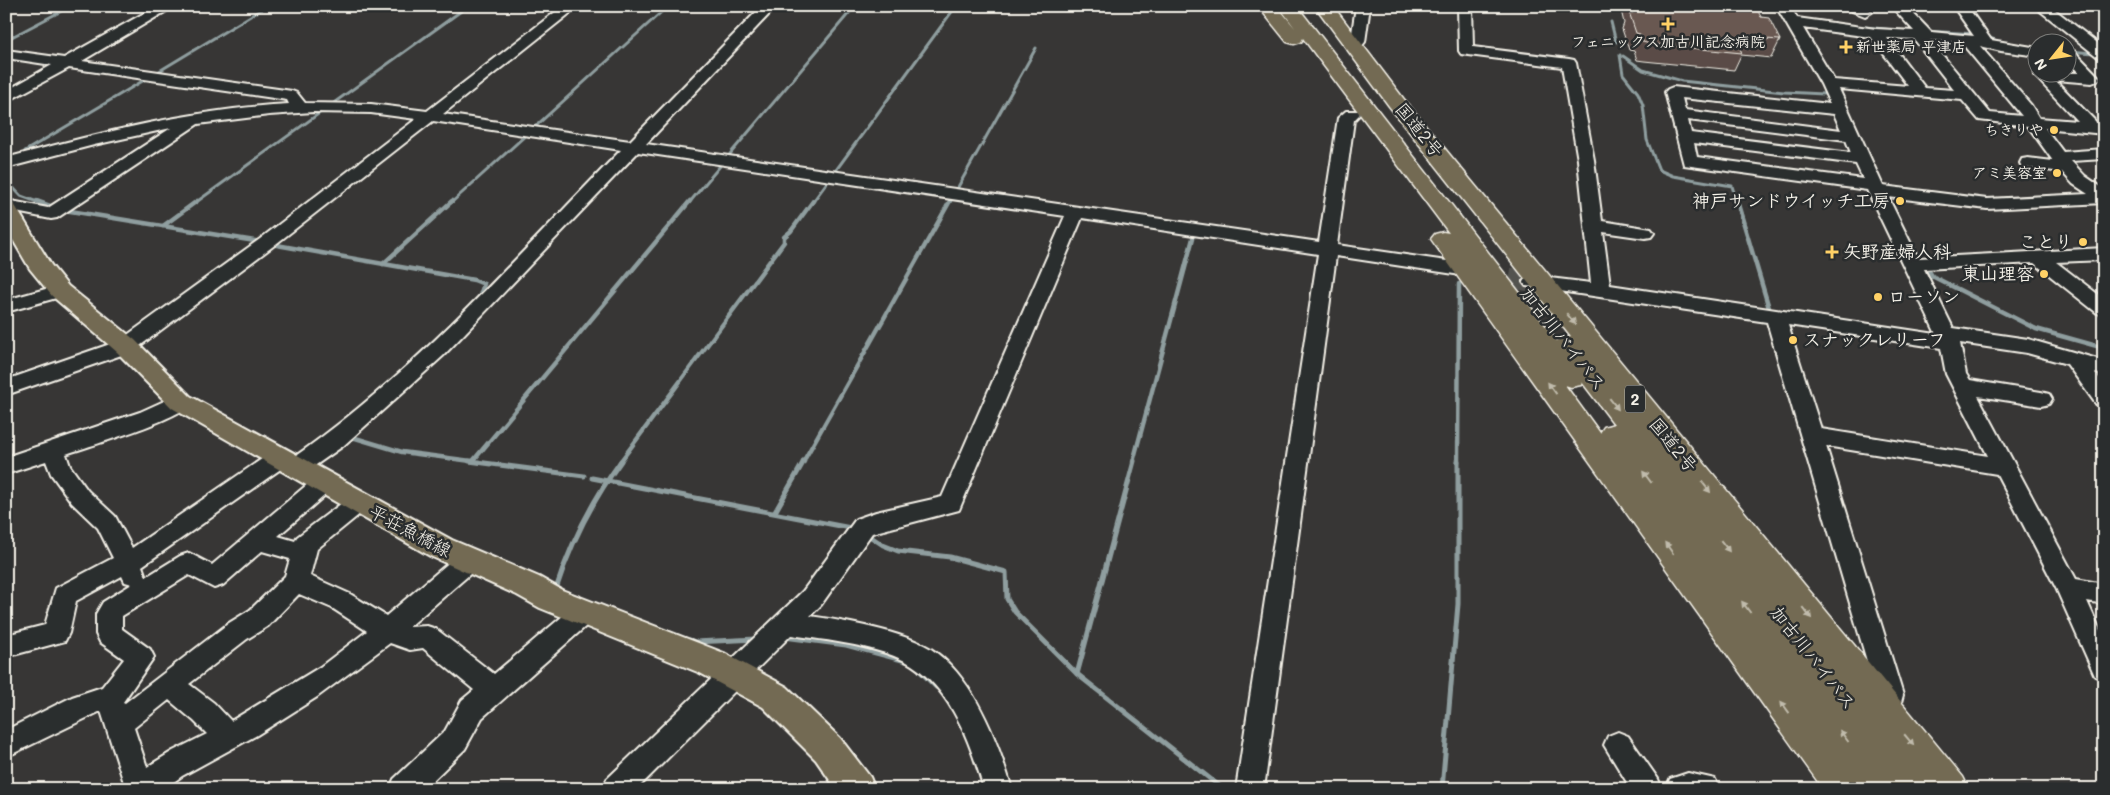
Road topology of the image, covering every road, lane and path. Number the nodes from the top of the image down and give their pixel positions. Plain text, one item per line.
1 (168, 6) edge
2 (572, 6) edge
3 (770, 6) edge
4 (1268, 6) edge
5 (1280, 6) edge
6 (1288, 6) edge
7 (1363, 6) edge
8 (1465, 6) edge
9 (1783, 6) edge
10 (1852, 6) edge
11 (1960, 6) edge
12 (2041, 6) edge
13 (1899, 7) edge
14 (1918, 8) dead end
15 (1865, 12) dead end
16 (1315, 16) edge
17 (1792, 22) junction
18 (1876, 33) junction
19 (1922, 33) junction
20 (1977, 37) junction
21 (1353, 45) junction
22 (2028, 51) edge
23 (6, 54) edge
24 (2104, 55) edge
25 (2078, 56) edge
26 (2104, 60) edge
27 (68, 63) junction
28 (2078, 64) edge
29 (2078, 77) edge
30 (2049, 82) edge
31 (1829, 84) junction
32 (242, 89) junction
33 (1920, 92) junction
34 (1967, 96) junction
35 (6, 97) edge
36 (296, 108) junction
37 (1839, 110) junction
38 (1352, 114) junction
39 (1678, 114) junction
40 (430, 117) junction
41 (197, 118) junction
42 (2032, 121) junction
43 (2098, 128) edge
44 (1852, 136) junction
45 (1684, 137) junction
46 (636, 147) junction
47 (2104, 154) edge
48 (1864, 160) junction
49 (13, 161) edge
50 (2028, 163) dead end
51 (2064, 163) junction
52 (1875, 188) junction
53 (2104, 198) edge
54 (6, 205) edge
55 (6, 209) edge
56 (1076, 212) junction
57 (1593, 225) junction
58 (1645, 233) dead end
59 (1327, 248) junction
60 (2104, 254) edge
61 (2040, 259) junction
62 (1912, 264) junction
63 (1469, 270) junction
64 (1539, 283) junction
65 (1601, 290) junction
66 (60, 291) junction
67 (6, 306) edge
68 (2104, 309) edge
69 (1776, 317) junction
70 (1948, 338) junction
71 (126, 346) junction
72 (2074, 359) junction
73 (2104, 368) edge
74 (1962, 386) junction
75 (6, 388) edge
76 (2041, 399) dead end
77 (2104, 399) edge
78 (180, 402) junction
79 (1820, 437) dead end
80 (54, 449) junction
81 (287, 463) junction
82 (6, 466) edge
83 (2004, 467) junction
84 (323, 484) junction
85 (358, 503) junction
86 (258, 540) junction
87 (303, 553) junction
88 (468, 561) junction
89 (128, 562) junction
90 (296, 581) junction
91 (2068, 588) junction
92 (140, 592) junction
93 (2104, 594) edge
94 (585, 612) junction
95 (386, 630) junction
96 (775, 634) junction
97 (6, 646) edge
98 (2104, 668) edge
99 (732, 674) junction
100 (169, 684) junction
101 (494, 690) junction
102 (111, 696) junction
103 (1886, 711) junction
104 (118, 724) junction
105 (228, 737) junction
106 (6, 744) edge
107 (1618, 745) dead end
108 (142, 789) edge
109 (404, 789) edge
110 (617, 789) edge
111 (857, 789) edge
112 (998, 789) edge
113 (1250, 789) edge
114 (1648, 789) edge
115 (1680, 789) edge
116 (1705, 789) edge
117 (1845, 789) edge
118 (1884, 789) edge
119 (1915, 789) edge
120 (1950, 789) edge

1 - 27 street
2 - 40 street
3 - 46 street
4 - 38 highway
5 - 16 highway
6 - 16 highway, 加古川バイパス / 2
7 - 21 street
8 - 57 street
9 - 17 street
10 - 15 street
11 - 20 street
12 - 24 street
13 - 14 street
13 - 19 street
16 - 21 highway, 国道2号 / 2
118 -> 16 highway, 加古川バイパス / 2
16 -> 119 highway, 加古川バイパス / 2
17 - 18 street
17 - 31 street
18 - 19 street
18 - 33 street
19 - 20 street
19 - 34 street
20 - 22 street
20 - 42 street
21 - 64 highway, 国道2号 / 2
23 - 27 street
25 - 26 street
27 - 32 street
27 - 35 street
28 - 29 street
30 - 43 street
31 - 33 street
31 - 37 street
32 - 36 street
32 - 41 street
33 - 34 street
34 - 42 street
36 - 40 street
36 - 41 street
37 - 39 street
37 - 44 street
38 - 59 street
38 - 63 highway
39 - 44 street
39 - 45 street
40 - 46 street
40 - 71 street
41 - 49 street
41 - 54 street
42 - 43 street
42 - 51 street
44 - 48 street
45 - 48 street
45 - 52 street
46 - 56 street
46 - 81 street
47 - 51 street
48 - 52 street
50 - 51 street
51 - 53 street
52 - 53 street
52 - 62 street
55 - 66 main road, 平荘魚橋線
56 - 59 street
56 - 96 street
57 - 58 street
57 - 65 street
59 - 63 street
59 - 113 street
60 - 61 street
61 - 62 street
61 - 68 street
62 - 70 street
117 -> 63 highway
64 - 65 street
64 -> 103 highway, 国道2号 / 2
65 - 69 street
66 - 67 street
66 - 71 main road, 平荘魚橋線
69 - 70 street
69 - 103 street
70 - 72 street
70 - 74 street
71 - 75 street
71 - 78 main road, 平荘魚橋線
72 - 73 street
72 - 77 street
74 - 76 street
74 - 83 street
78 - 80 street
78 - 81 main road, 平荘魚橋線
79 - 83 street
80 - 82 street
80 - 89 street
81 - 84 main road, 平荘魚橋線
81 - 89 street
83 - 91 street
84 - 85 main road, 平荘魚橋線
84 - 86 street
85 - 87 street
85 - 88 main road, 平荘魚橋線
86 - 87 street
86 - 92 street
87 - 90 street
88 - 94 main road, 平荘魚橋線
88 - 95 street
89 - 92 street
89 - 97 street
90 - 95 street
90 - 100 street
91 - 93 street
91 - 98 street
92 - 102 street
94 - 99 main road, 平荘魚橋線
94 - 101 street
95 - 101 street
95 - 105 street
96 - 99 street
96 - 112 street
99 - 110 street
99 - 111 main road, 平荘魚橋線
100 - 104 street
100 - 105 street
101 - 109 street
102 - 104 street
102 - 106 street
103 -> 120 highway, 国道2号 / 2
104 - 108 street
105 - 108 street
107 - 114 street
115 - 116 street

